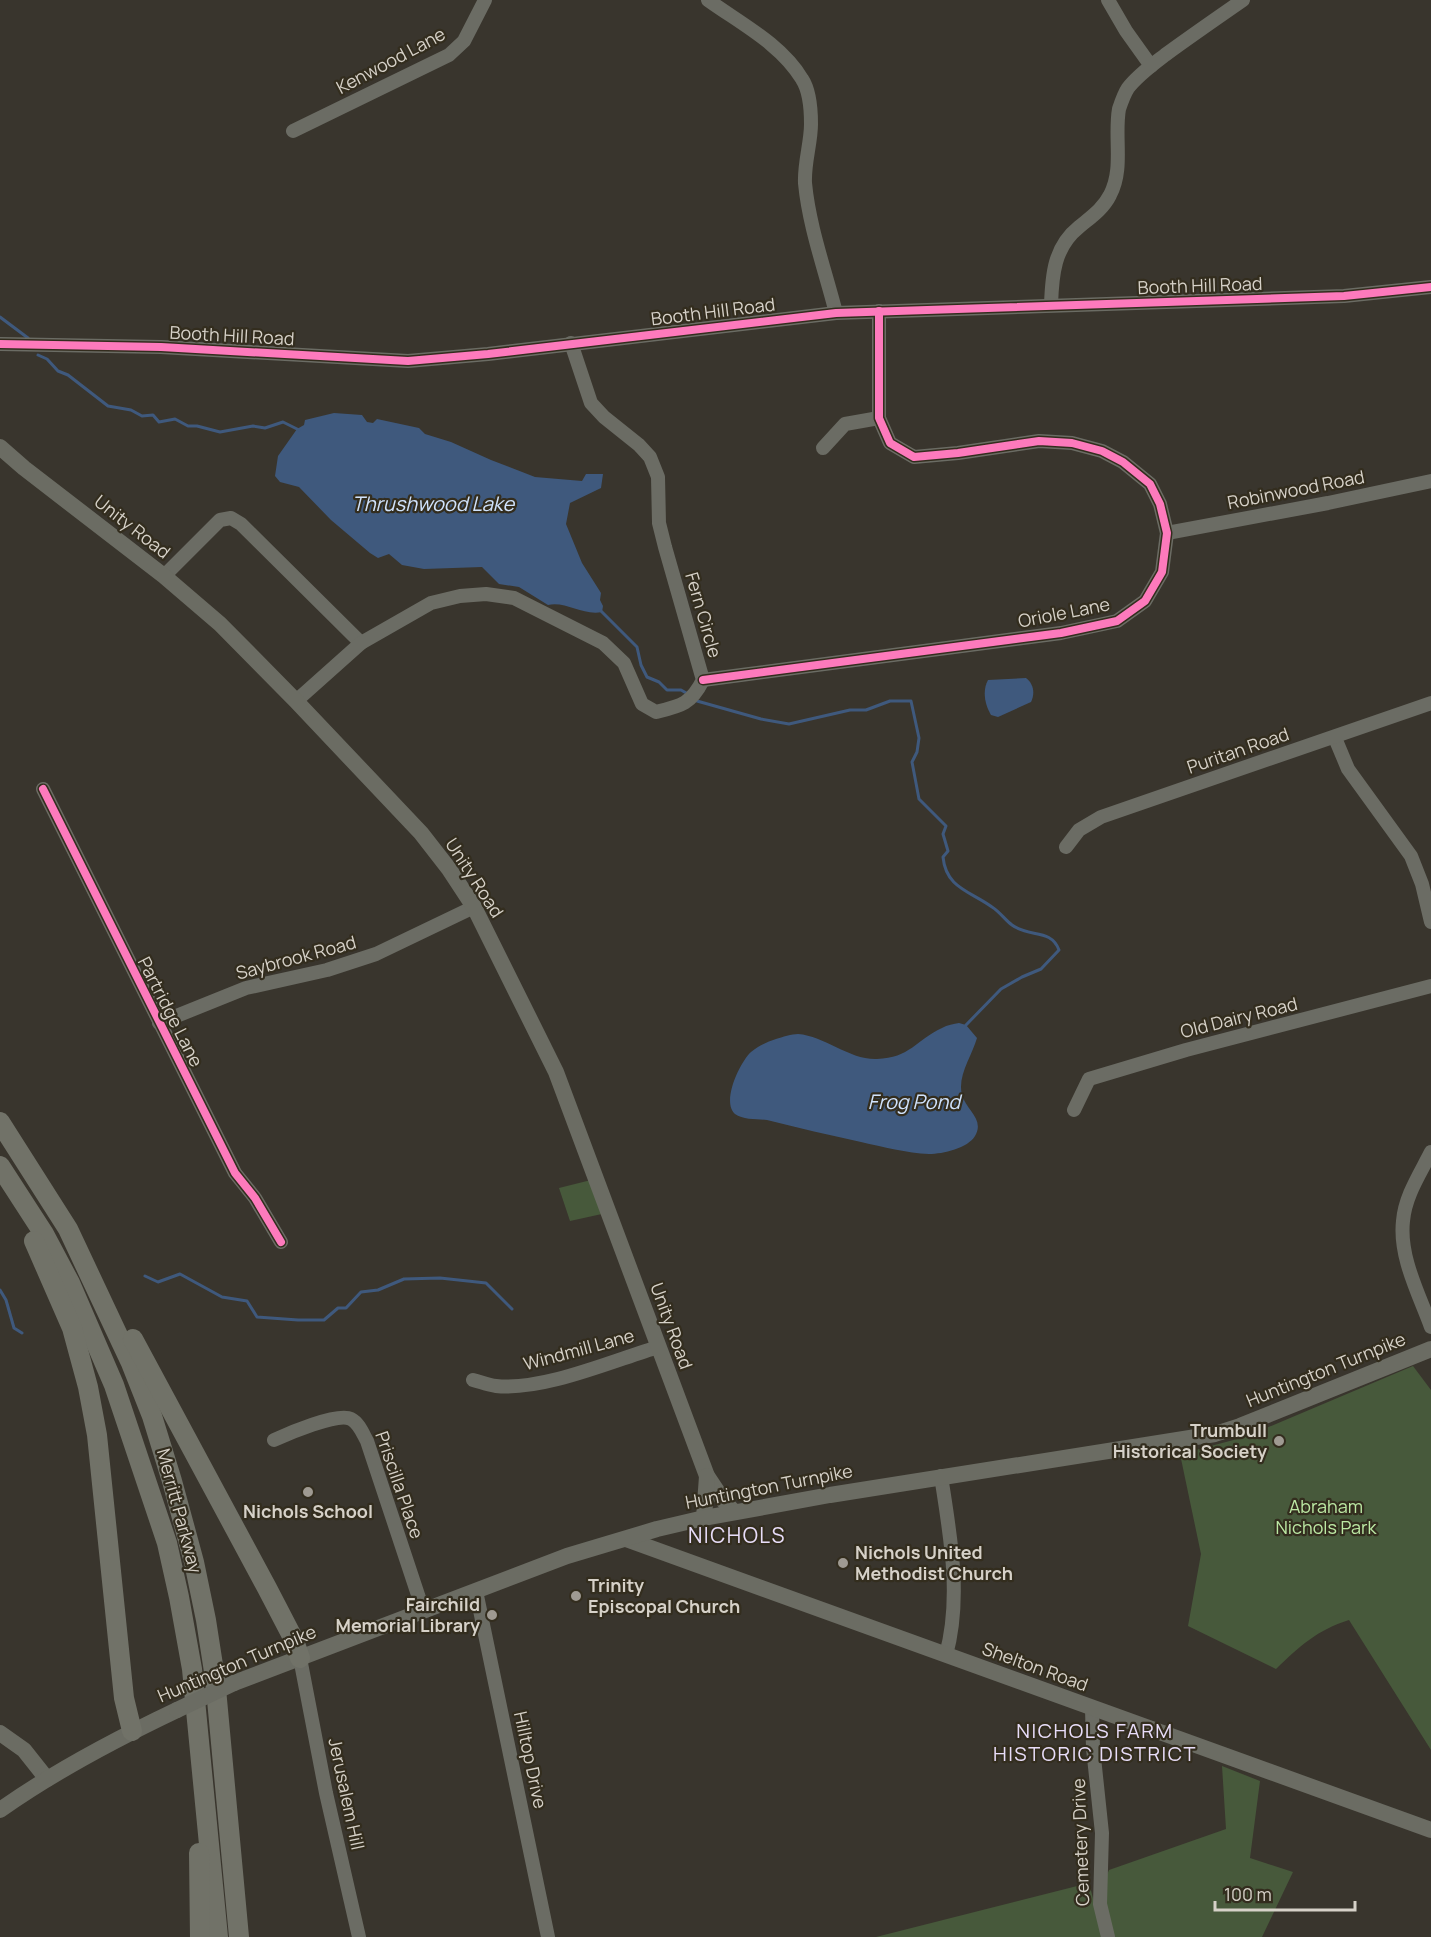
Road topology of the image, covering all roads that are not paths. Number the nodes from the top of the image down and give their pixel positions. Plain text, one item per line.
1 (484, 0) edge
2 (708, 0) edge
3 (1108, 0) edge
4 (1243, 0) edge
5 (1151, 66) junction
6 (293, 131) dead end
7 (1431, 287) edge
8 (1051, 305) junction
9 (879, 311) junction
10 (836, 313) junction
11 (571, 343) junction
12 (0, 344) edge
13 (879, 418) junction
14 (0, 447) edge
15 (823, 448) dead end
16 (1431, 481) edge
17 (1167, 533) junction
18 (164, 576) junction
19 (361, 643) junction
20 (703, 680) junction
21 (296, 701) junction
22 (1431, 703) edge
23 (1335, 738) junction
24 (43, 789) dead end
25 (1066, 847) dead end
26 (474, 907) junction
27 (1431, 922) edge
28 (1431, 986) edge
29 (159, 1023) junction
30 (1074, 1110) dead end
31 (0, 1122) edge
32 (1431, 1152) edge
33 (0, 1167) edge
34 (68, 1229) junction
35 (281, 1242) dead end
36 (1431, 1327) edge
37 (658, 1347) junction
38 (1431, 1349) edge
39 (473, 1380) dead end
40 (274, 1440) dead end
41 (707, 1476) junction
42 (941, 1476) junction
43 (734, 1512) junction
44 (704, 1518) junction
45 (626, 1539) junction
46 (476, 1591) junction
47 (423, 1610) junction
48 (946, 1654) junction
49 (300, 1658) junction
50 (1092, 1708) junction
51 (132, 1731) junction
52 (0, 1733) edge
53 (202, 1757) junction
54 (47, 1779) junction
55 (227, 1801) junction
56 (0, 1810) edge
57 (1431, 1830) edge
58 (200, 1937) edge
59 (218, 1937) edge
60 (239, 1937) edge
61 (248, 1937) edge
62 (359, 1937) edge
63 (548, 1937) edge
64 (1108, 1937) edge

1 - 6 street, Kenwood Lane
2 - 10 street
3 - 5 street
4 - 5 street
5 - 8 street
7 - 8 street, Booth Hill Road
8 - 9 street, Booth Hill Road
9 - 10 street, Booth Hill Road
9 - 13 street
10 - 11 street, Booth Hill Road
11 - 12 street, Booth Hill Road
11 - 20 street, Fern Circle
13 - 15 street
13 - 17 street, Oriole Lane
14 - 18 main road, Unity Road
16 - 17 street, Robinwood Road
17 - 20 street, Oriole Lane
18 - 19 street
18 - 21 main road, Unity Road
19 - 20 street, Fern Circle
19 - 21 street, Fern Circle
21 - 26 main road, Unity Road
22 - 23 street, Puritan Road
23 - 25 street, Puritan Road
23 - 27 street
24 - 29 street, Partridge Lane
26 - 29 street, Saybrook Road
26 - 37 main road, Unity Road
28 - 30 street, Old Dairy Road
29 - 35 street, Partridge Lane
31 - 34 highway, Merritt Parkway
32 - 36 street
33 - 51 highway
33 - 53 highway, Merritt Parkway
34 - 49 highway
34 - 55 highway, Merritt Parkway
37 - 39 street, Windmill Lane
37 - 41 main road, Unity Road
38 - 42 main road, Huntington Turnpike
40 - 47 street, Priscilla Place
41 - 43 main road, Unity Road
41 - 44 main road, Unity Road
42 - 43 main road, Huntington Turnpike
42 - 48 street
43 - 44 main road, Huntington Turnpike
44 - 45 main road, Huntington Turnpike
45 - 46 main road, Huntington Turnpike
45 - 48 main road, Shelton Road
46 - 47 main road, Huntington Turnpike
46 - 63 street, Hilltop Drive
47 - 49 main road, Huntington Turnpike
48 - 50 main road, Shelton Road
49 - 51 main road, Huntington Turnpike, bridge
49 - 62 street, Jerusalem Hill
50 - 57 main road, Shelton Road
50 - 64 street, Cemetery Drive
51 - 54 main road, Huntington Turnpike
52 - 54 main road
53 - 58 highway
53 - 59 highway, Merritt Parkway
54 - 56 main road, Huntington Turnpike
55 - 60 highway, Merritt Parkway
55 - 61 highway

